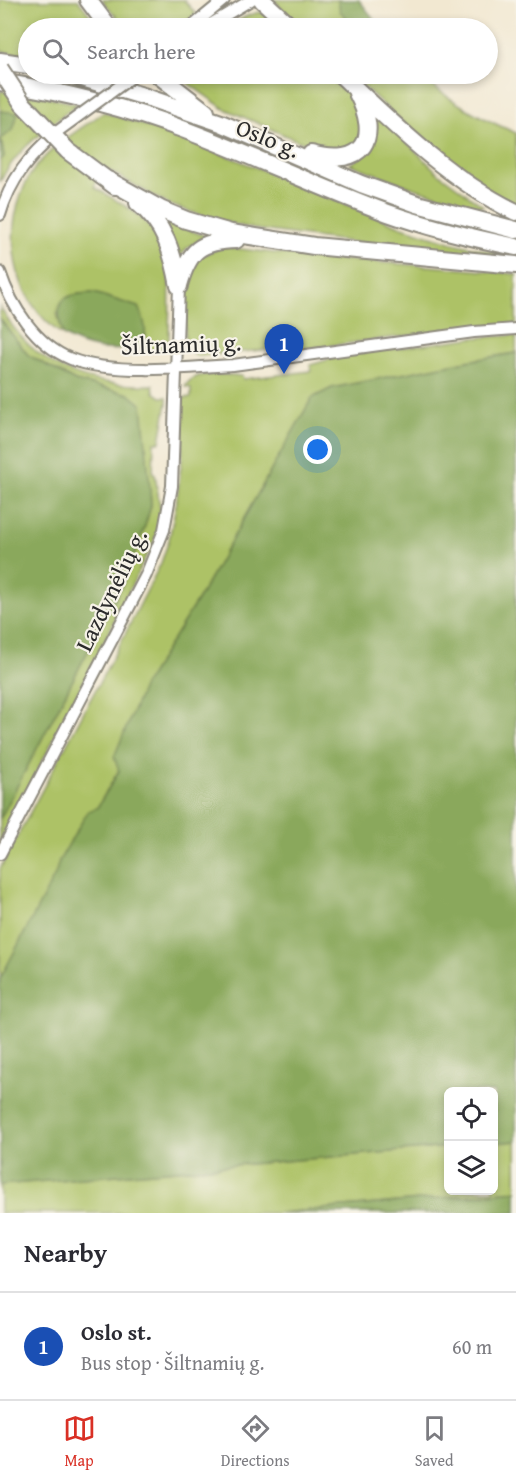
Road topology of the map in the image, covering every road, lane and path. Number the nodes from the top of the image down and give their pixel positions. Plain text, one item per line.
1 (88, 0) edge
2 (224, 0) edge
3 (251, 0) edge
4 (262, 0) edge
5 (102, 18) edge
6 (202, 18) edge
7 (221, 18) edge
8 (281, 18) edge
9 (0, 61) edge
10 (18, 64) edge
11 (0, 69) edge
12 (0, 82) edge
13 (104, 84) edge
14 (122, 84) edge
15 (170, 84) edge
16 (351, 84) edge
17 (354, 87) junction
18 (221, 123) junction
19 (268, 143) junction
20 (108, 180) junction
21 (516, 212) edge
22 (0, 216) edge
23 (516, 230) edge
24 (262, 239) junction
25 (516, 247) edge
26 (516, 265) edge
27 (0, 272) edge
28 (179, 286) junction
29 (516, 329) edge
30 (177, 368) junction
31 (0, 854) edge

1 - 5 highway
2 - 6 street
3 - 7 street
4 - 8 highway
9 - 10 highway
11 - 20 highway, bridge
12 - 25 highway, Oslo g.
13 - 18 highway, Oslo g.
14 - 22 street, bridge
15 - 18 highway
16 - 17 highway
17 - 19 highway
17 - 21 highway
18 - 19 highway, Oslo g.
19 - 23 highway, Oslo g.
20 - 24 highway
20 - 28 highway
24 - 26 highway
24 - 28 highway
27 - 30 street, Šiltnamių g.
28 - 30 street, Lazdynėlių g.
29 - 30 street, Šiltnamių g.
30 - 31 street, Lazdynėlių g.

